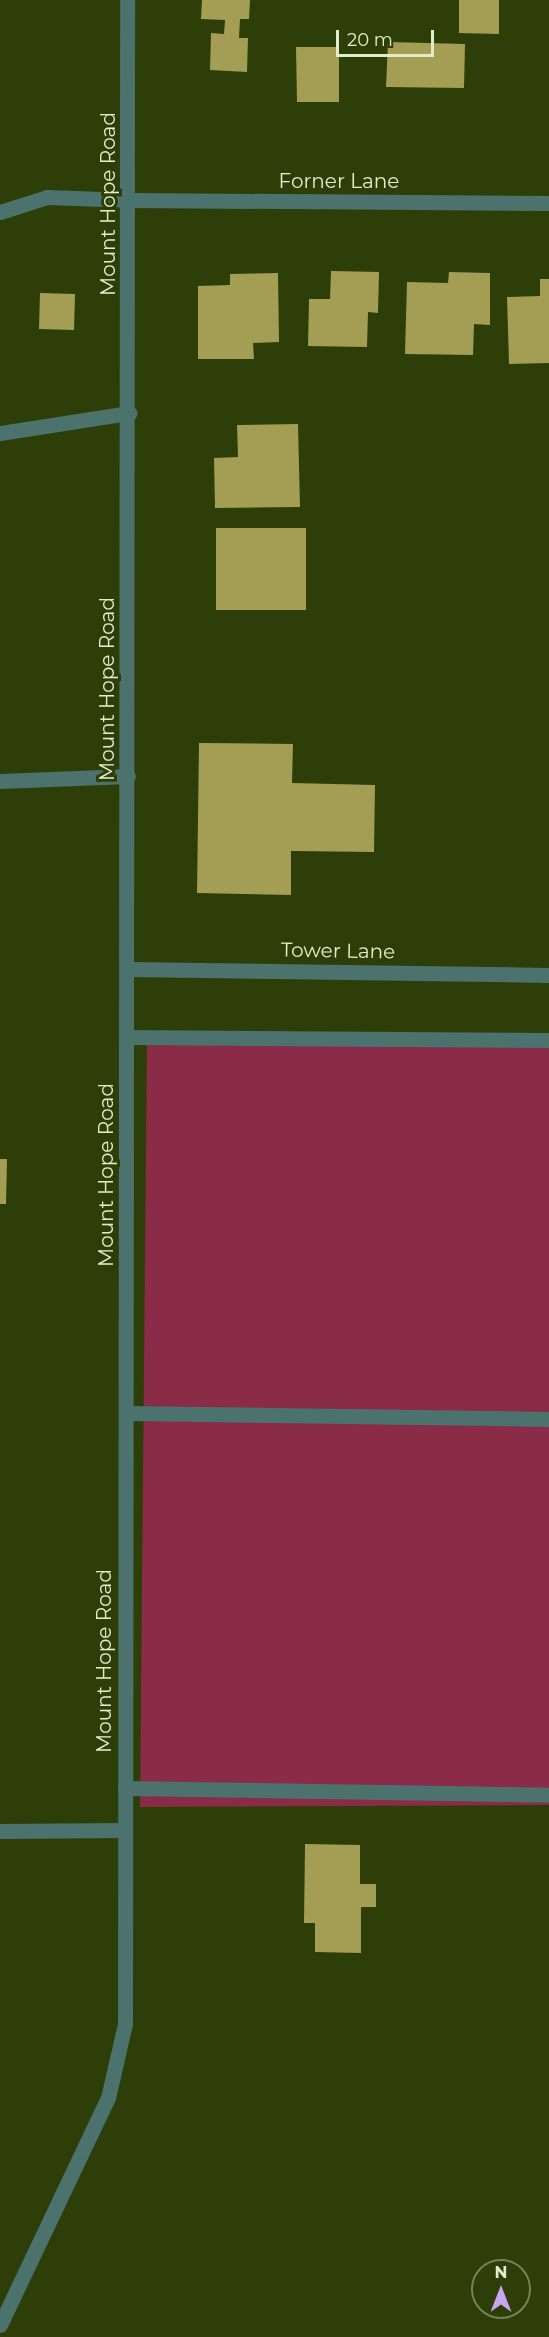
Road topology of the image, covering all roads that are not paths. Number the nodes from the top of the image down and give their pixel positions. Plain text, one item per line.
1 (127, 0) edge
2 (129, 200) junction
3 (549, 203) edge
4 (0, 212) edge
5 (129, 413) junction
6 (0, 433) edge
7 (128, 776) junction
8 (0, 781) edge
9 (127, 969) junction
10 (549, 975) edge
11 (127, 1037) junction
12 (549, 1040) edge
13 (126, 1413) junction
14 (549, 1419) edge
15 (125, 1788) junction
16 (549, 1795) edge
17 (125, 1830) junction
18 (0, 1831) edge
19 (0, 2325) edge

1 - 2 street, Mount Hope Road
2 - 3 street, Forner Lane
2 - 4 street, Forner Lane
2 - 5 street, Mount Hope Road
5 - 6 street
5 - 7 street, Mount Hope Road
7 - 8 street
7 - 9 street, Mount Hope Road
9 - 10 street, Tower Lane
9 - 11 street, Mount Hope Road
11 - 12 street
11 - 13 street, Mount Hope Road
13 - 14 street
13 - 15 street, Mount Hope Road
15 - 16 street
15 - 17 street, Mount Hope Road
17 - 18 street
17 - 19 street, Mount Hope Road

